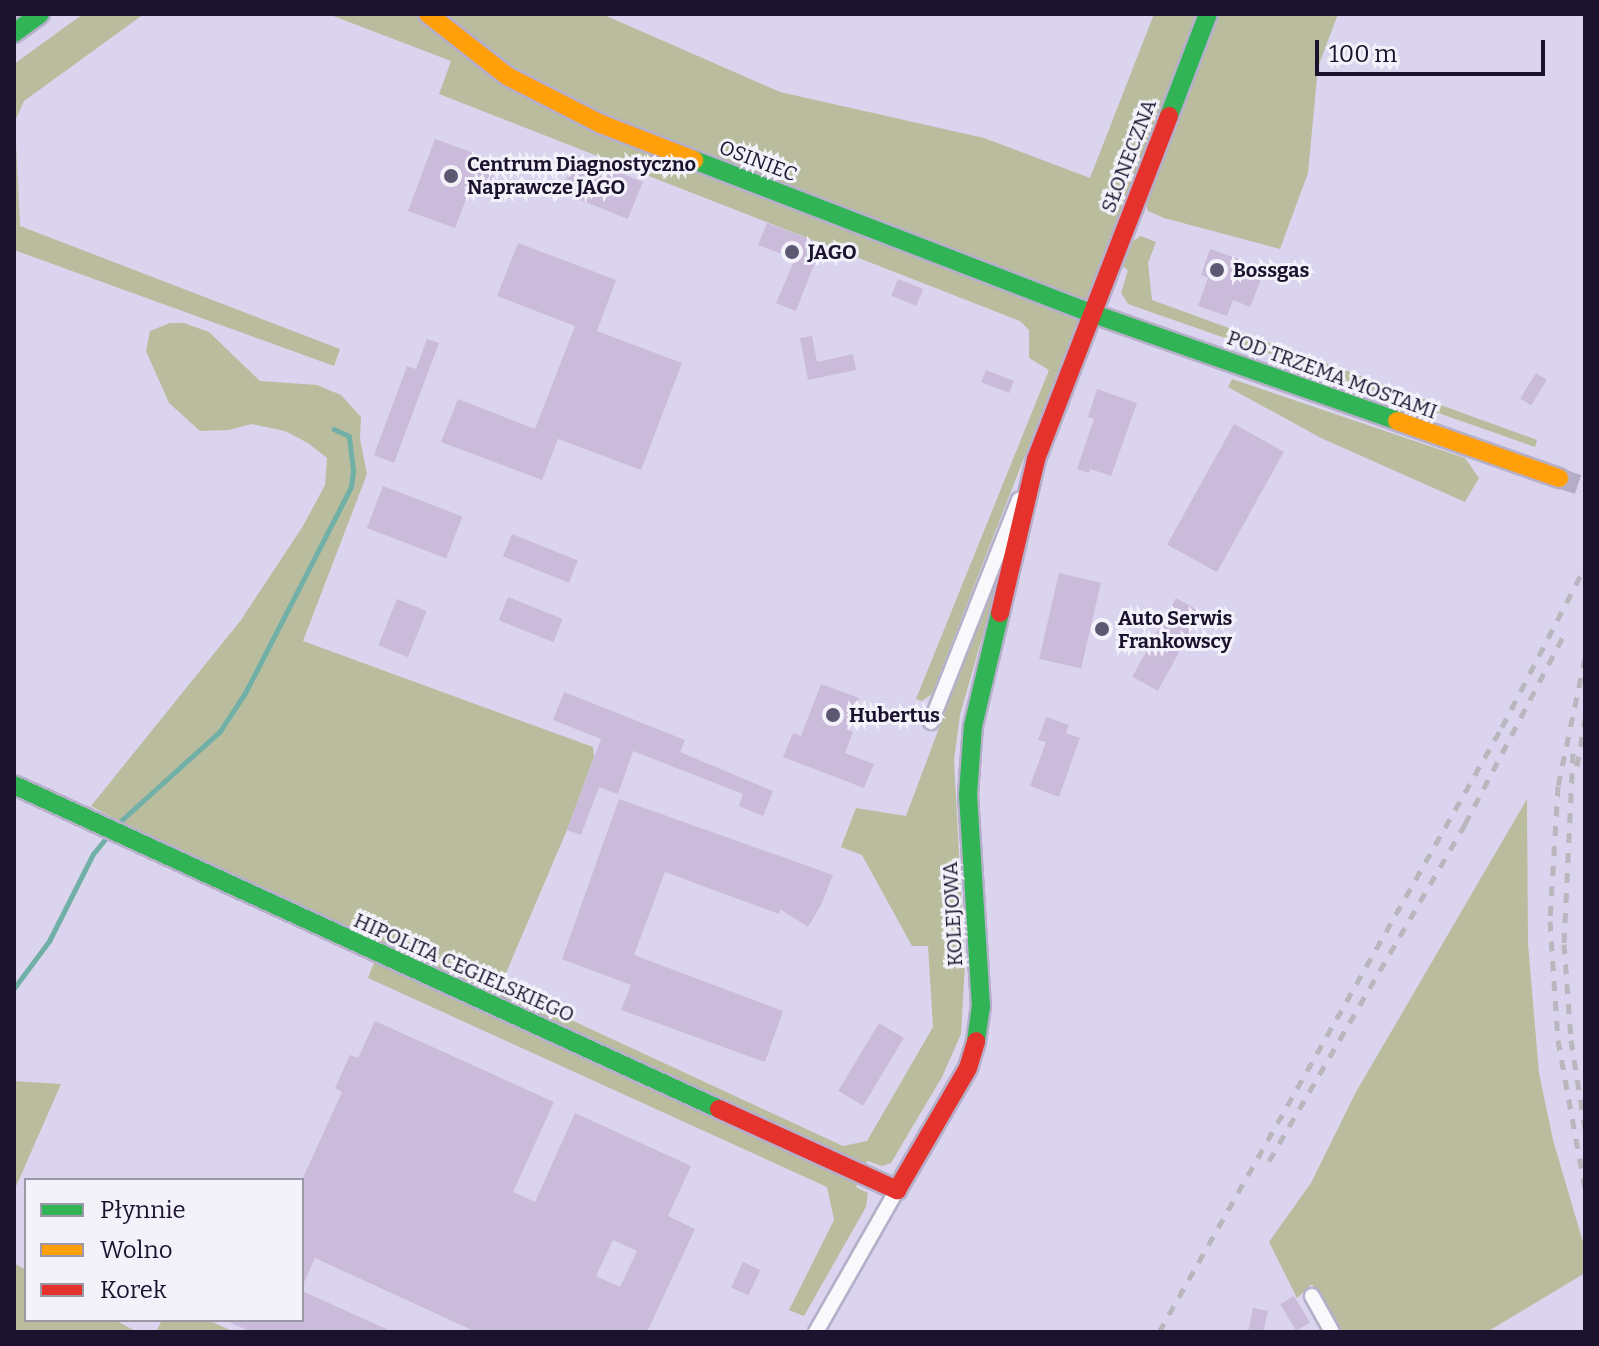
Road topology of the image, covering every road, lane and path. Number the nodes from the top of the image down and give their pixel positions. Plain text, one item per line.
1 (40, 14) edge
2 (428, 14) edge
3 (1208, 14) edge
4 (14, 33) edge
5 (1091, 313) junction
6 (1036, 459) junction
7 (1559, 478) tunnel mouth
8 (931, 722) dead end
9 (14, 785) edge
10 (897, 1190) junction
11 (1312, 1296) dead end
12 (816, 1332) edge
13 (1332, 1332) edge

1 - 4 street
2 - 5 street, OSINIEC
3 - 5 street, SŁONECZNA
5 - 6 street, KOLEJOWA
5 - 7 street, POD TRZEMA MOSTAMI
6 - 8 street, KOLEJOWA
6 - 10 street, KOLEJOWA
9 - 10 street, HIPOLITA CEGIELSKIEGO
10 - 12 street, KOLEJOWA
11 - 13 street

